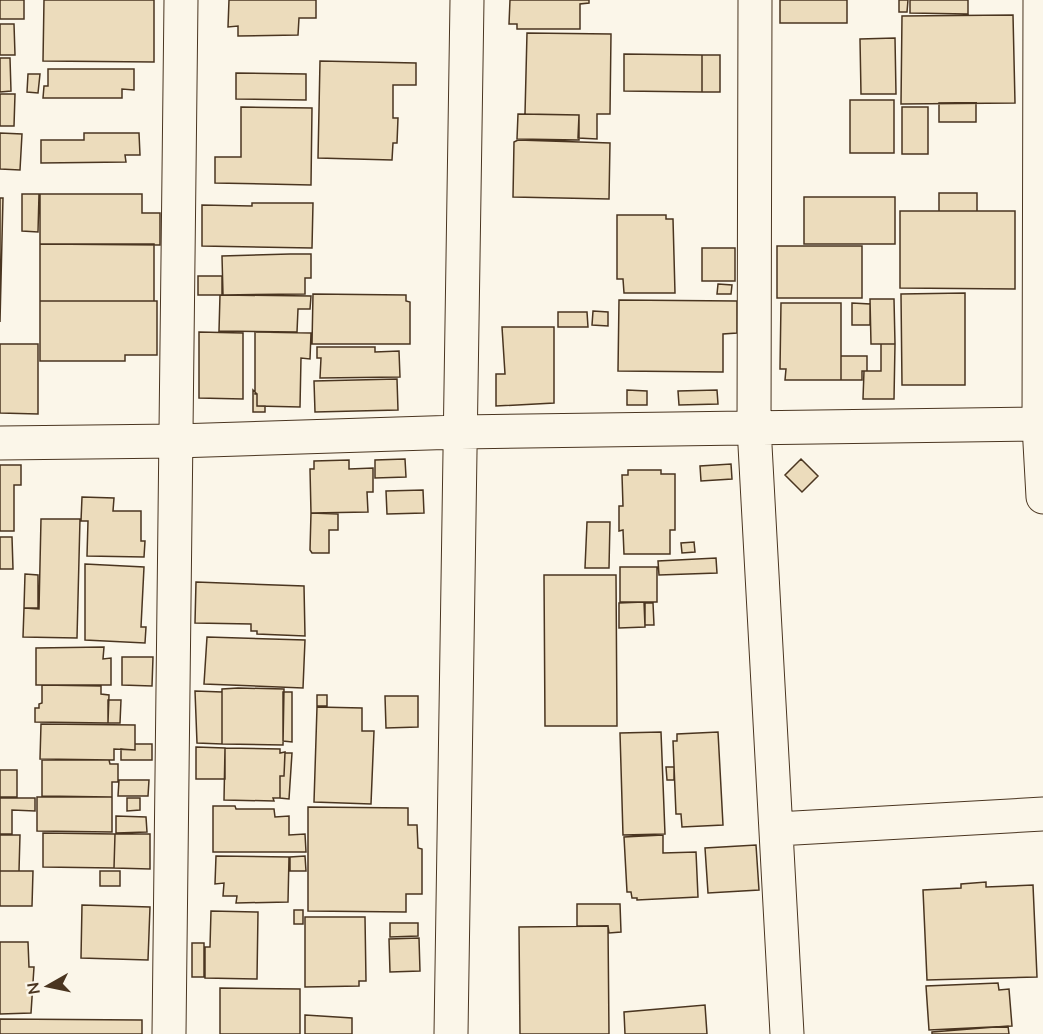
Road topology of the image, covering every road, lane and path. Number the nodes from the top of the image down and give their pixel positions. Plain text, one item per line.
1 (181, 0) edge
2 (467, 0) edge
3 (755, 0) edge
4 (1040, 0) edge
5 (1041, 424) edge
6 (754, 427) junction
7 (460, 432) junction
8 (176, 441) junction
9 (0, 443) edge
10 (1043, 497) edge
11 (1043, 814) edge
12 (777, 829) junction
13 (169, 1034) edge
14 (451, 1034) edge
15 (787, 1034) edge

1 - 8 street
2 - 7 street
3 - 6 street
4 - 5 street
5 - 6 street
5 - 10 street
6 - 7 street
6 - 12 street
7 - 8 street
7 - 14 street
8 - 9 street
8 - 13 street
11 - 12 street
12 - 15 street

